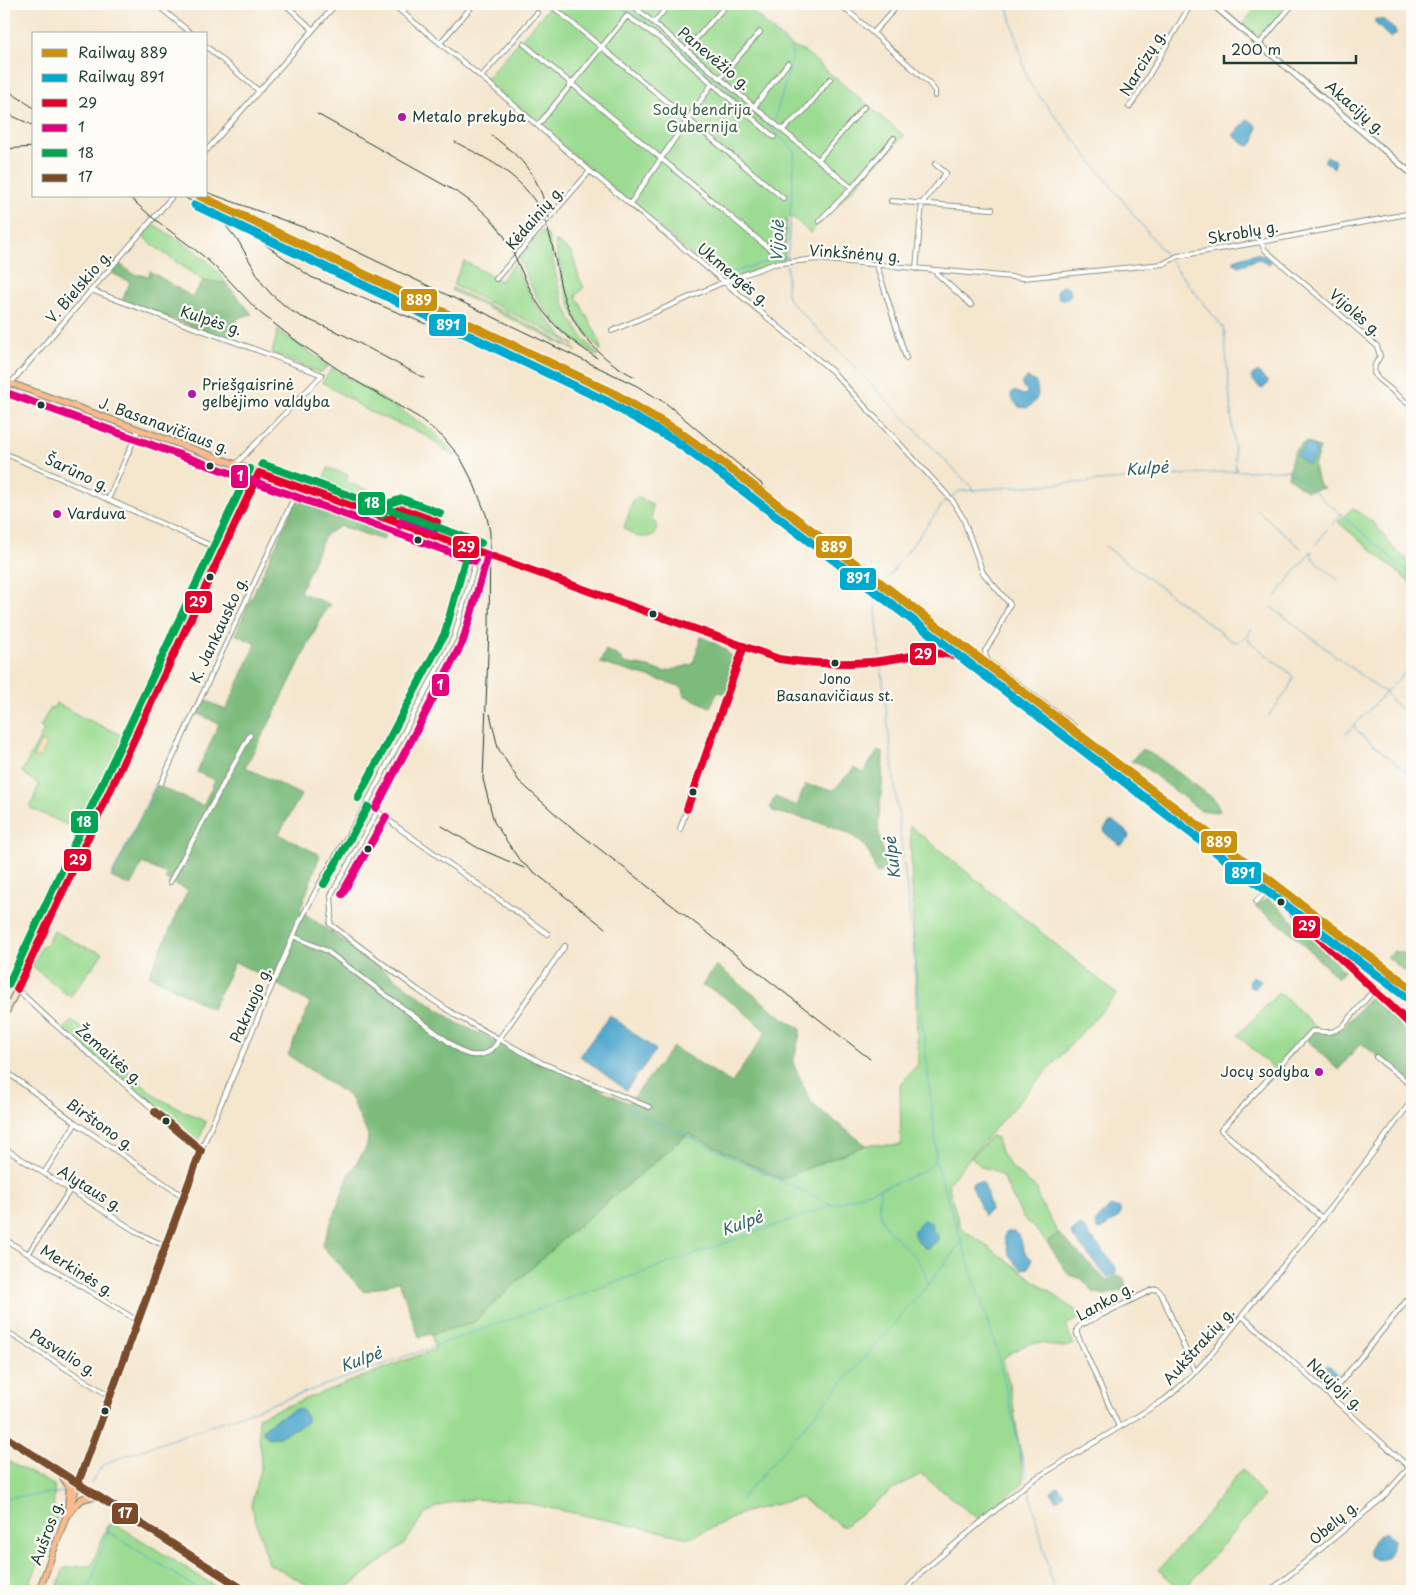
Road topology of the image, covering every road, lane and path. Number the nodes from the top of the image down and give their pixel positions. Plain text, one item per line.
1 (156, 4) edge
2 (285, 4) edge
3 (336, 4) edge
4 (392, 4) edge
5 (410, 4) edge
6 (474, 4) edge
7 (631, 4) edge
8 (669, 4) edge
9 (840, 4) edge
10 (899, 4) edge
11 (1191, 4) edge
12 (1212, 4) edge
13 (1293, 4) edge
14 (726, 5) dead end
15 (553, 7) dead end
16 (402, 12) junction
17 (537, 13) dead end
18 (654, 23) junction
19 (313, 30) junction
20 (190, 32) edge
21 (760, 32) dead end
22 (873, 33) junction
23 (440, 43) junction
24 (1260, 43) junction
25 (524, 44) dead end
26 (602, 46) junction
27 (208, 48) edge
28 (686, 50) junction
29 (788, 64) dead end
30 (482, 77) junction
31 (720, 78) junction
32 (830, 79) dead end
33 (571, 83) junction
34 (712, 84) junction
35 (259, 91) junction
36 (935, 96) dead end
37 (754, 107) junction
38 (864, 107) dead end
39 (1129, 107) dead end
40 (688, 119) junction
41 (538, 126) junction
42 (782, 130) junction
43 (774, 137) dead end
44 (894, 138) dead end
45 (208, 149) edge
46 (662, 159) junction
47 (818, 160) junction
48 (935, 164) dead end
49 (590, 171) junction
50 (1412, 174) edge
51 (852, 188) junction
52 (171, 198) dead end
53 (782, 198) dead end
54 (891, 201) dead end
55 (922, 203) junction
56 (630, 204) junction
57 (992, 209) dead end
58 (1412, 213) edge
59 (819, 221) dead end
60 (1261, 242) junction
61 (772, 251) dead end
62 (878, 266) junction
63 (916, 269) junction
64 (934, 271) junction
65 (1079, 272) joint
66 (496, 279) dead end
67 (724, 282) junction
68 (92, 290) junction
69 (970, 305) dead end
70 (612, 331) dead end
71 (906, 358) dead end
72 (7, 382) edge
73 (4, 391) edge
74 (1412, 407) edge
75 (138, 430) junction
76 (4, 453) edge
77 (234, 465) junction
78 (260, 474) junction
79 (299, 487) junction
80 (108, 500) junction
81 (223, 552) junction
82 (478, 552) junction
83 (744, 646) junction
84 (1075, 727) dead end
85 (250, 735) dead end
86 (161, 783) dead end
87 (367, 803) junction
88 (377, 812) junction
89 (680, 829) dead end
90 (170, 882) dead end
91 (1268, 890) junction
92 (1256, 902) dead end
93 (548, 934) dead end
94 (293, 936) junction
95 (565, 946) dead end
96 (4, 977) edge
97 (18, 989) junction
98 (1373, 991) junction
99 (4, 1017) edge
100 (1412, 1026) edge
101 (500, 1039) junction
102 (1376, 1056) dead end
103 (4, 1070) edge
104 (1412, 1086) edge
105 (1412, 1100) edge
106 (649, 1108) dead end
107 (76, 1123) junction
108 (4, 1148) edge
109 (201, 1150) junction
110 (44, 1173) junction
111 (70, 1190) junction
112 (184, 1197) junction
113 (1323, 1220) junction
114 (4, 1239) edge
115 (165, 1246) junction
116 (28, 1254) junction
117 (1412, 1294) edge
118 (1242, 1316) junction
119 (138, 1321) junction
120 (4, 1330) edge
121 (1195, 1372) junction
122 (111, 1394) junction
123 (1330, 1395) junction
124 (1119, 1427) junction
125 (4, 1436) edge
126 (1411, 1469) edge
127 (59, 1472) junction
128 (78, 1483) junction
129 (100, 1498) junction
130 (68, 1514) junction
131 (39, 1591) edge
132 (246, 1591) edge
133 (905, 1591) edge
134 (1270, 1591) edge

1 - 20 street
2 - 19 street
3 - 19 street
4 - 16 street, Ukmergės g.
5 - 16 street
6 - 23 street
7 - 18 street, Panevėžio g.
8 - 18 street
9 - 22 street
10 - 22 street
11 - 39 street, Narcizų g.
12 - 24 street, Akacijų g.
13 - 24 street
14 - 28 street
15 - 26 street
16 - 23 street, Ukmergės g.
17 - 30 street
18 - 28 street, Panevėžio g.
19 - 35 street
21 - 31 street
22 - 36 street
23 - 30 street, Ukmergės g.
24 - 50 street, Akacijų g.
25 - 33 street
26 - 33 street
26 - 34 street
26 - 40 street
27 - 35 street
28 - 31 street, Panevėžio g.
29 - 37 street
30 - 41 street, Ukmergės g.
31 - 37 street, Panevėžio g.
32 - 42 street
33 - 41 street
33 - 46 street
34 - 40 street
34 - 43 street
35 - 45 street
37 - 42 street, Panevėžio g.
38 - 47 street
40 - 46 street
40 - 53 street
41 - 49 street, Ukmergės g.
42 - 47 street, Panevėžio g.
44 - 51 street
46 - 56 street
46 - 61 street
47 - 51 street, Panevėžio g.
48 - 55 street
49 - 56 street, Ukmergės g.
49 - 66 street, Kėdainių g.
51 - 59 street
52 - 68 street, V. Bielskio g.
54 - 55 street
55 - 57 street
55 - 63 street
56 - 67 street, Ukmergės g.
58 - 60 street, Skroblų g.
60 - 65 street, Skroblų g.
60 - 74 street, Vijolės g.
62 - 63 street, Vinkšnėnų g.
62 - 67 street, Vinkšnėnų g.
62 - 71 street
63 - 64 street, Vinkšnėnų g.
64 - 65 street, Vinkšnėnų g.
64 - 69 street
67 - 70 street, Vinkšnėnų g.
67 - 84 street, Ukmergės g.
68 - 72 street, V. Bielskio g.
68 - 77 street, Kulpės g.
72 - 73 street, V. Bielskio g.
72 - 75 main road, J. Basanavičiaus g.
75 - 77 main road, J. Basanavičiaus g.
75 - 80 street
76 - 80 street, Šarūno g.
77 - 78 main road, J. Basanavičiaus g.
78 - 79 main road, J. Basanavičiaus g.
78 - 81 main road
79 - 82 main road, J. Basanavičiaus g.
79 - 86 street, K. Jankausko g.
80 - 81 street, Šarūno g.
81 - 97 main road
82 - 83 main road, J. Basanavičiaus g.
82 - 87 street, Pakruojo g.
83 - 89 street
83 - 91 main road, J. Basanavičiaus g.
85 - 90 street
87 - 88 street
87 - 94 street, Pakruojo g.
88 - 93 street
88 - 101 street
91 - 92 street
91 - 98 main road, J. Basanavičiaus g.
94 - 101 street
94 - 109 street, Pakruojo g.
95 - 101 street
96 - 97 main road, Žemaitės g.
97 - 99 main road
97 - 109 street, Žemaitės g.
98 - 100 main road, J. Basanavičiaus g.
98 - 113 street
101 - 106 street
102 - 104 street
103 - 107 street, Birštono g.
105 - 113 street, Aukštrakių g.
107 - 110 street
107 - 112 street, Birštono g.
108 - 110 street, Alytaus g.
109 - 112 street, Pakruojo g.
110 - 111 street, Alytaus g.
111 - 115 street, Alytaus g.
111 - 116 street
112 - 115 street, Pakruojo g.
113 - 118 street, Aukštrakių g.
114 - 116 street, Merkinės g.
115 - 119 street, Pakruojo g.
116 - 119 street, Merkinės g.
117 - 123 street
118 - 121 street, Aukštrakių g.
118 - 123 street, Naujoji g.
119 - 122 street, Pakruojo g.
120 - 122 street, Pasvalio g.
121 - 124 street, Aukštrakių g.
121 - 124 street, Lanko g.
122 - 128 street, Pakruojo g.
123 - 126 street, Naujoji g.
124 - 133 street, Aukštrakių g.
125 - 127 highway
126 - 134 street, Obelų g.
127 - 128 highway
127 - 130 highway
128 - 129 highway
128 - 130 main road, Aušros g.
129 - 130 highway
129 - 132 highway
130 - 131 main road, Aušros g.

